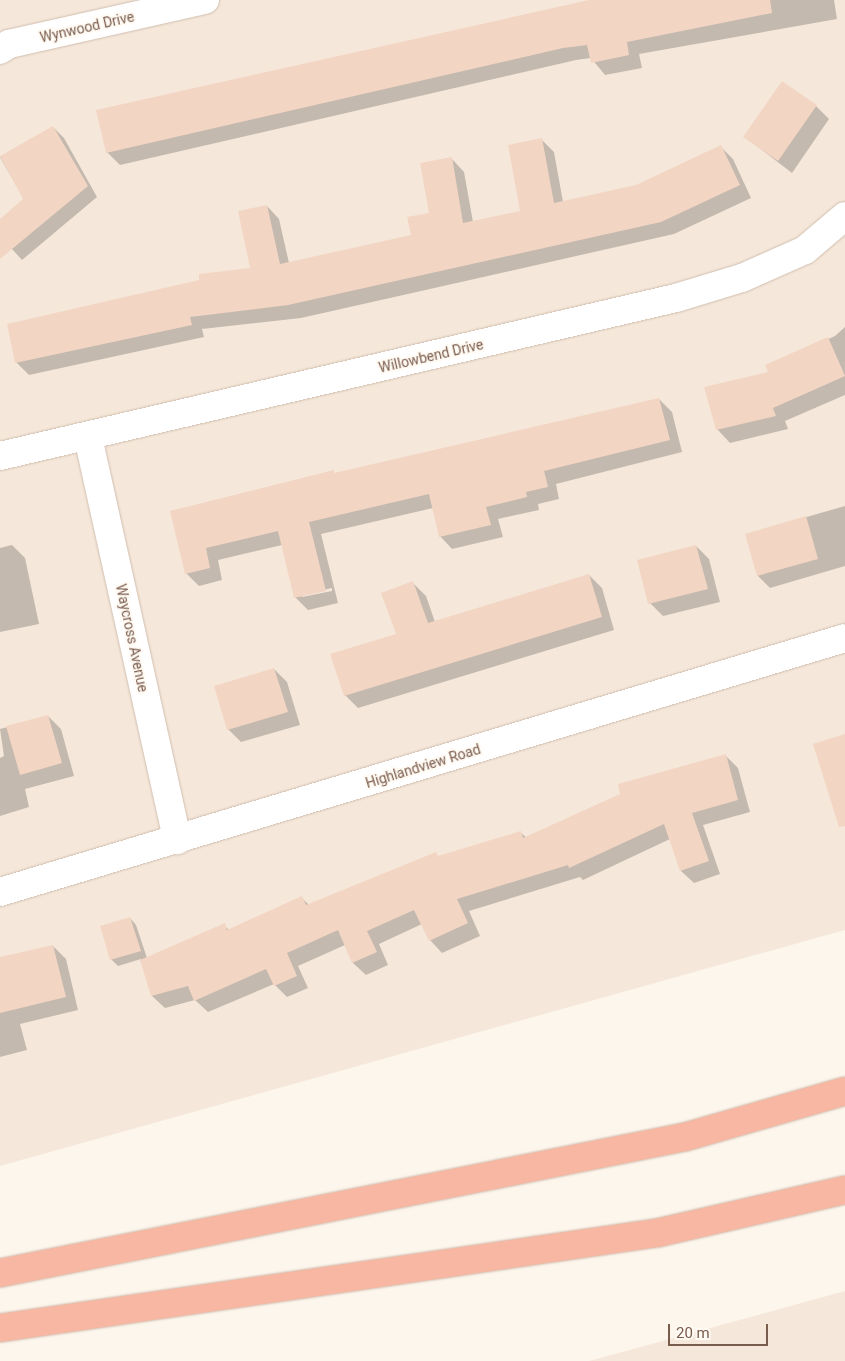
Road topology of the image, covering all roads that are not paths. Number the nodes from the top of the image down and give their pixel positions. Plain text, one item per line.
1 (205, 0) edge
2 (0, 50) edge
3 (845, 216) edge
4 (88, 437) junction
5 (0, 456) edge
6 (845, 638) edge
7 (177, 840) junction
8 (0, 892) edge
9 (845, 1091) edge
10 (845, 1190) edge
11 (0, 1273) edge
12 (0, 1328) edge

1 - 2 street, Wynwood Drive
3 - 4 street, Willowbend Drive
4 - 5 street, Willowbend Drive
4 - 7 street, Waycross Avenue
6 - 7 street, Highlandview Road
7 - 8 street, Highlandview Road
9 - 11 highway
10 - 12 highway

